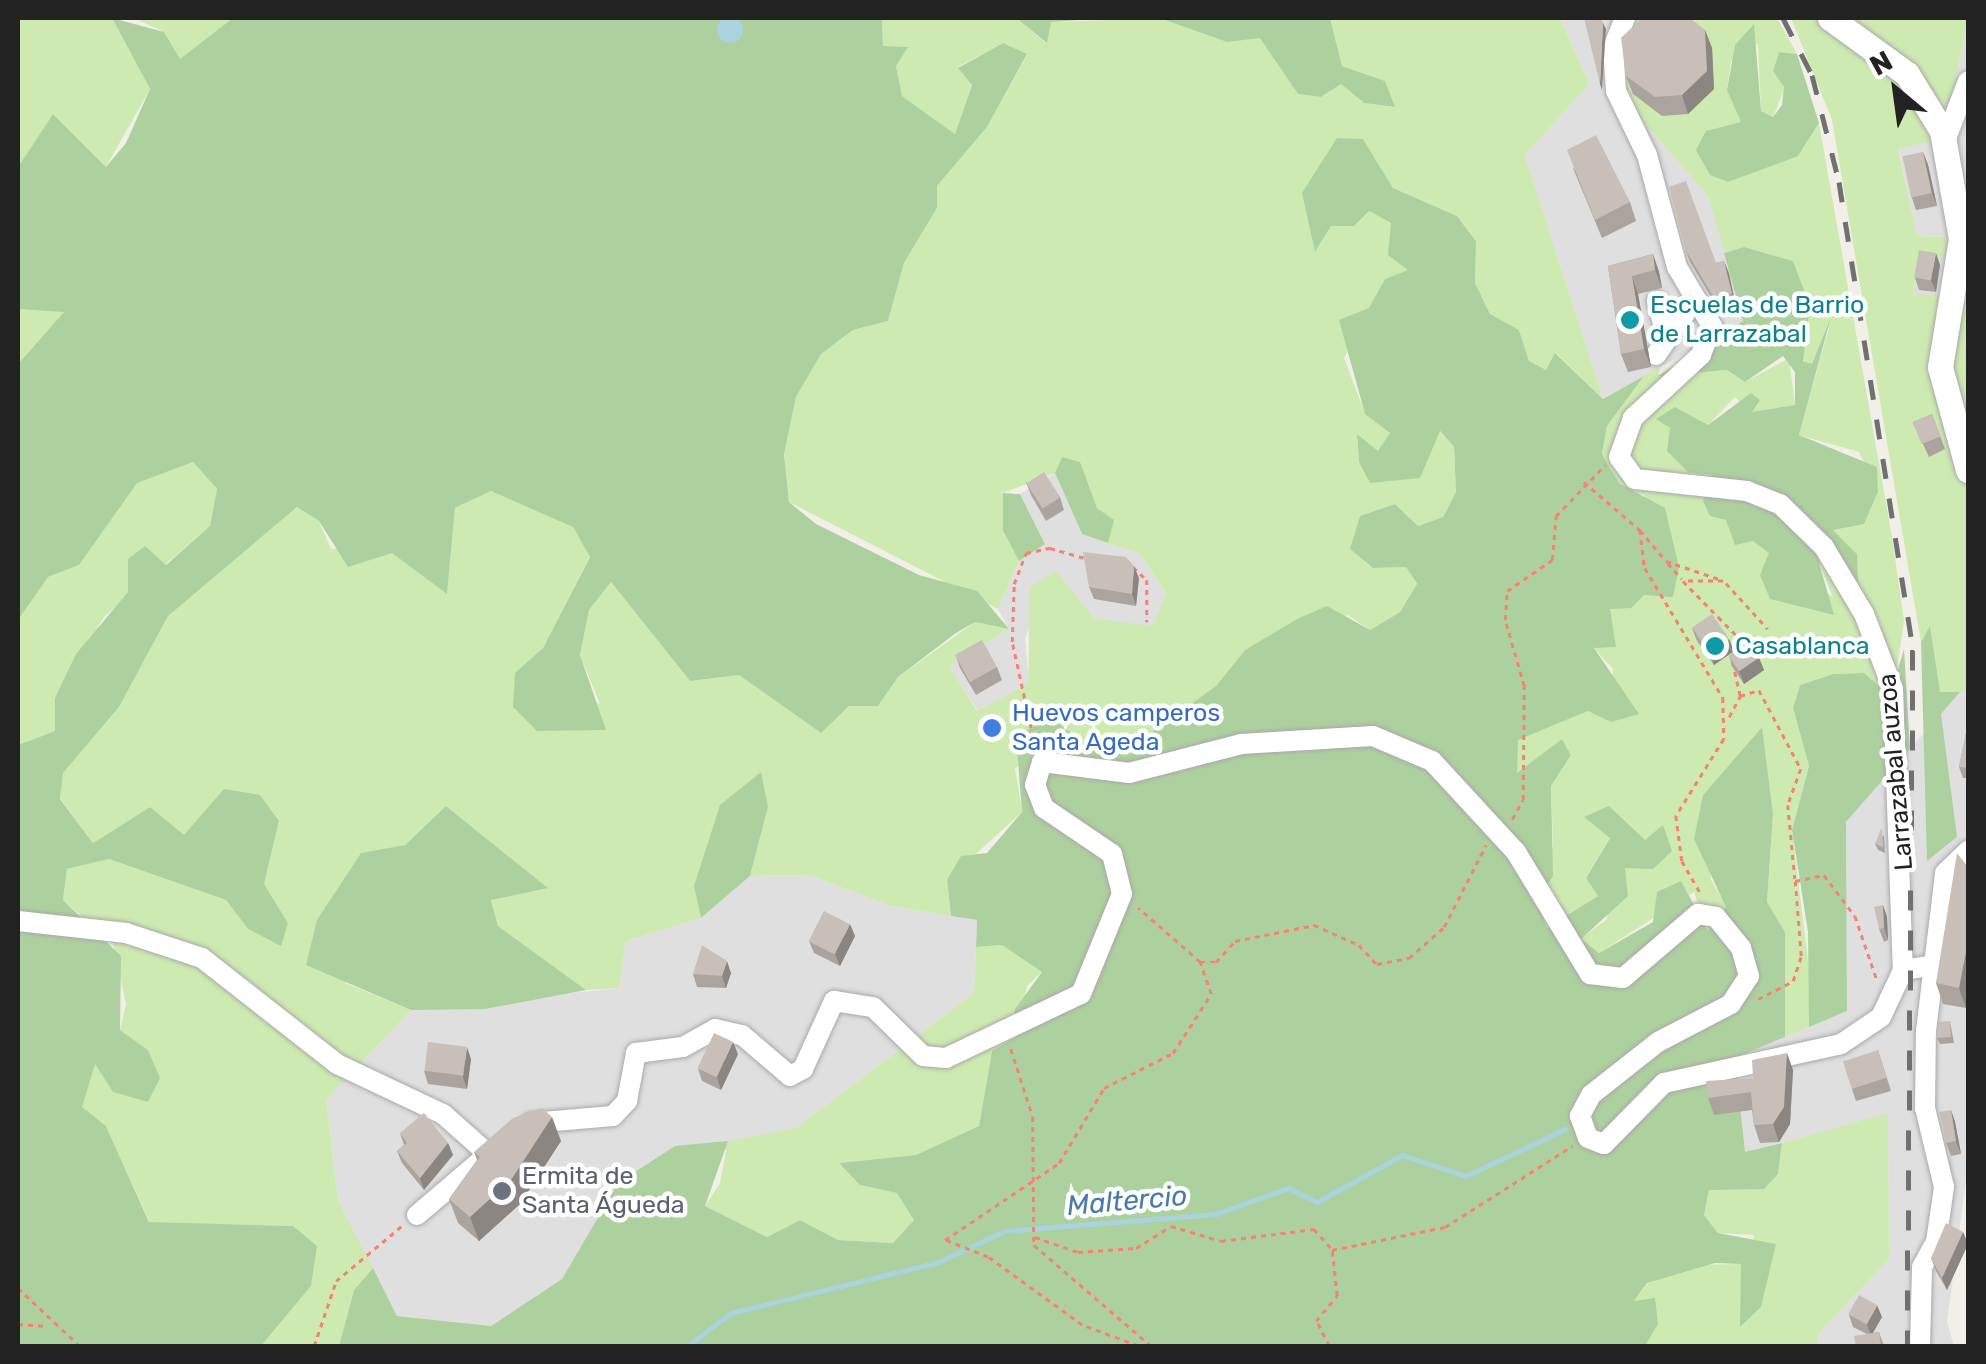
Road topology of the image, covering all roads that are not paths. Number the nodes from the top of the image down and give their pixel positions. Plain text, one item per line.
1 (1830, 18) edge
2 (1616, 24) edge
3 (1968, 81) edge
4 (1945, 141) junction
5 (1695, 299) junction
6 (1656, 300) dead end
7 (1666, 334) junction
8 (1656, 355) dead end
9 (1968, 470) edge
10 (1968, 851) edge
11 (18, 921) edge
12 (1936, 965) junction
13 (1903, 970) junction
14 (501, 1143) junction
15 (417, 1215) road end
16 (1920, 1346) edge

1 - 4 street
2 - 5 street
3 - 4 street
4 - 9 street
5 - 7 street
5 - 13 street, Larrazabal auzoa
6 - 7 street
7 - 8 street
10 - 12 street
11 - 14 street
12 - 13 street
12 - 16 street
13 - 14 street
14 - 15 street

